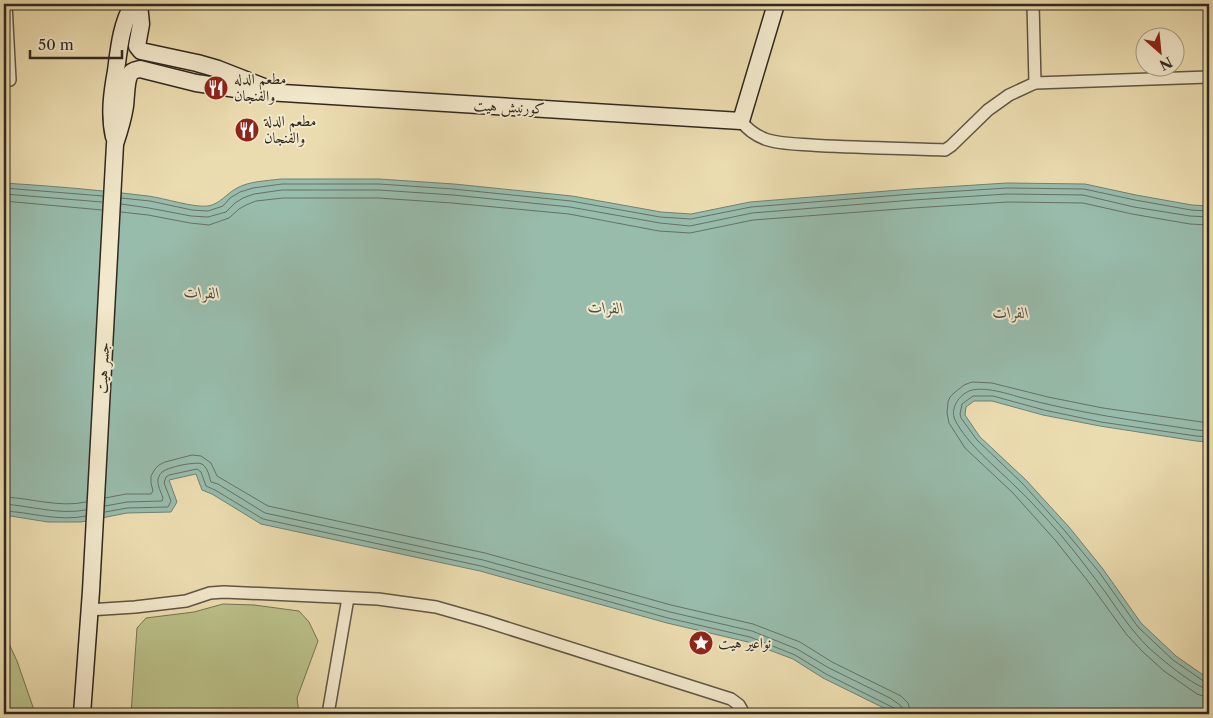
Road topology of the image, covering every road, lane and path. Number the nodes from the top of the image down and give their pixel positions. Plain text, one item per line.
1 (6, 4) edge
2 (133, 4) edge
3 (139, 4) edge
4 (776, 4) edge
5 (1033, 4) edge
6 (1209, 77) edge
7 (10, 80) dead end
8 (1035, 83) junction
9 (277, 93) junction
10 (740, 121) junction
11 (115, 144) junction
12 (348, 598) junction
13 (88, 610) junction
14 (82, 714) edge
15 (328, 714) edge
16 (744, 714) edge

1 - 7 street
2 - 11 street
3 - 9 street, كورنيش هيت
4 - 10 street
5 - 8 street
6 - 8 street
8 - 10 street
9 - 10 street, كورنيش هيت
9 - 11 street, كورنيش هيت
11 - 13 street, جسر هيت
12 - 13 street
12 - 15 street
12 - 16 street
13 - 14 street, جسر هيت

